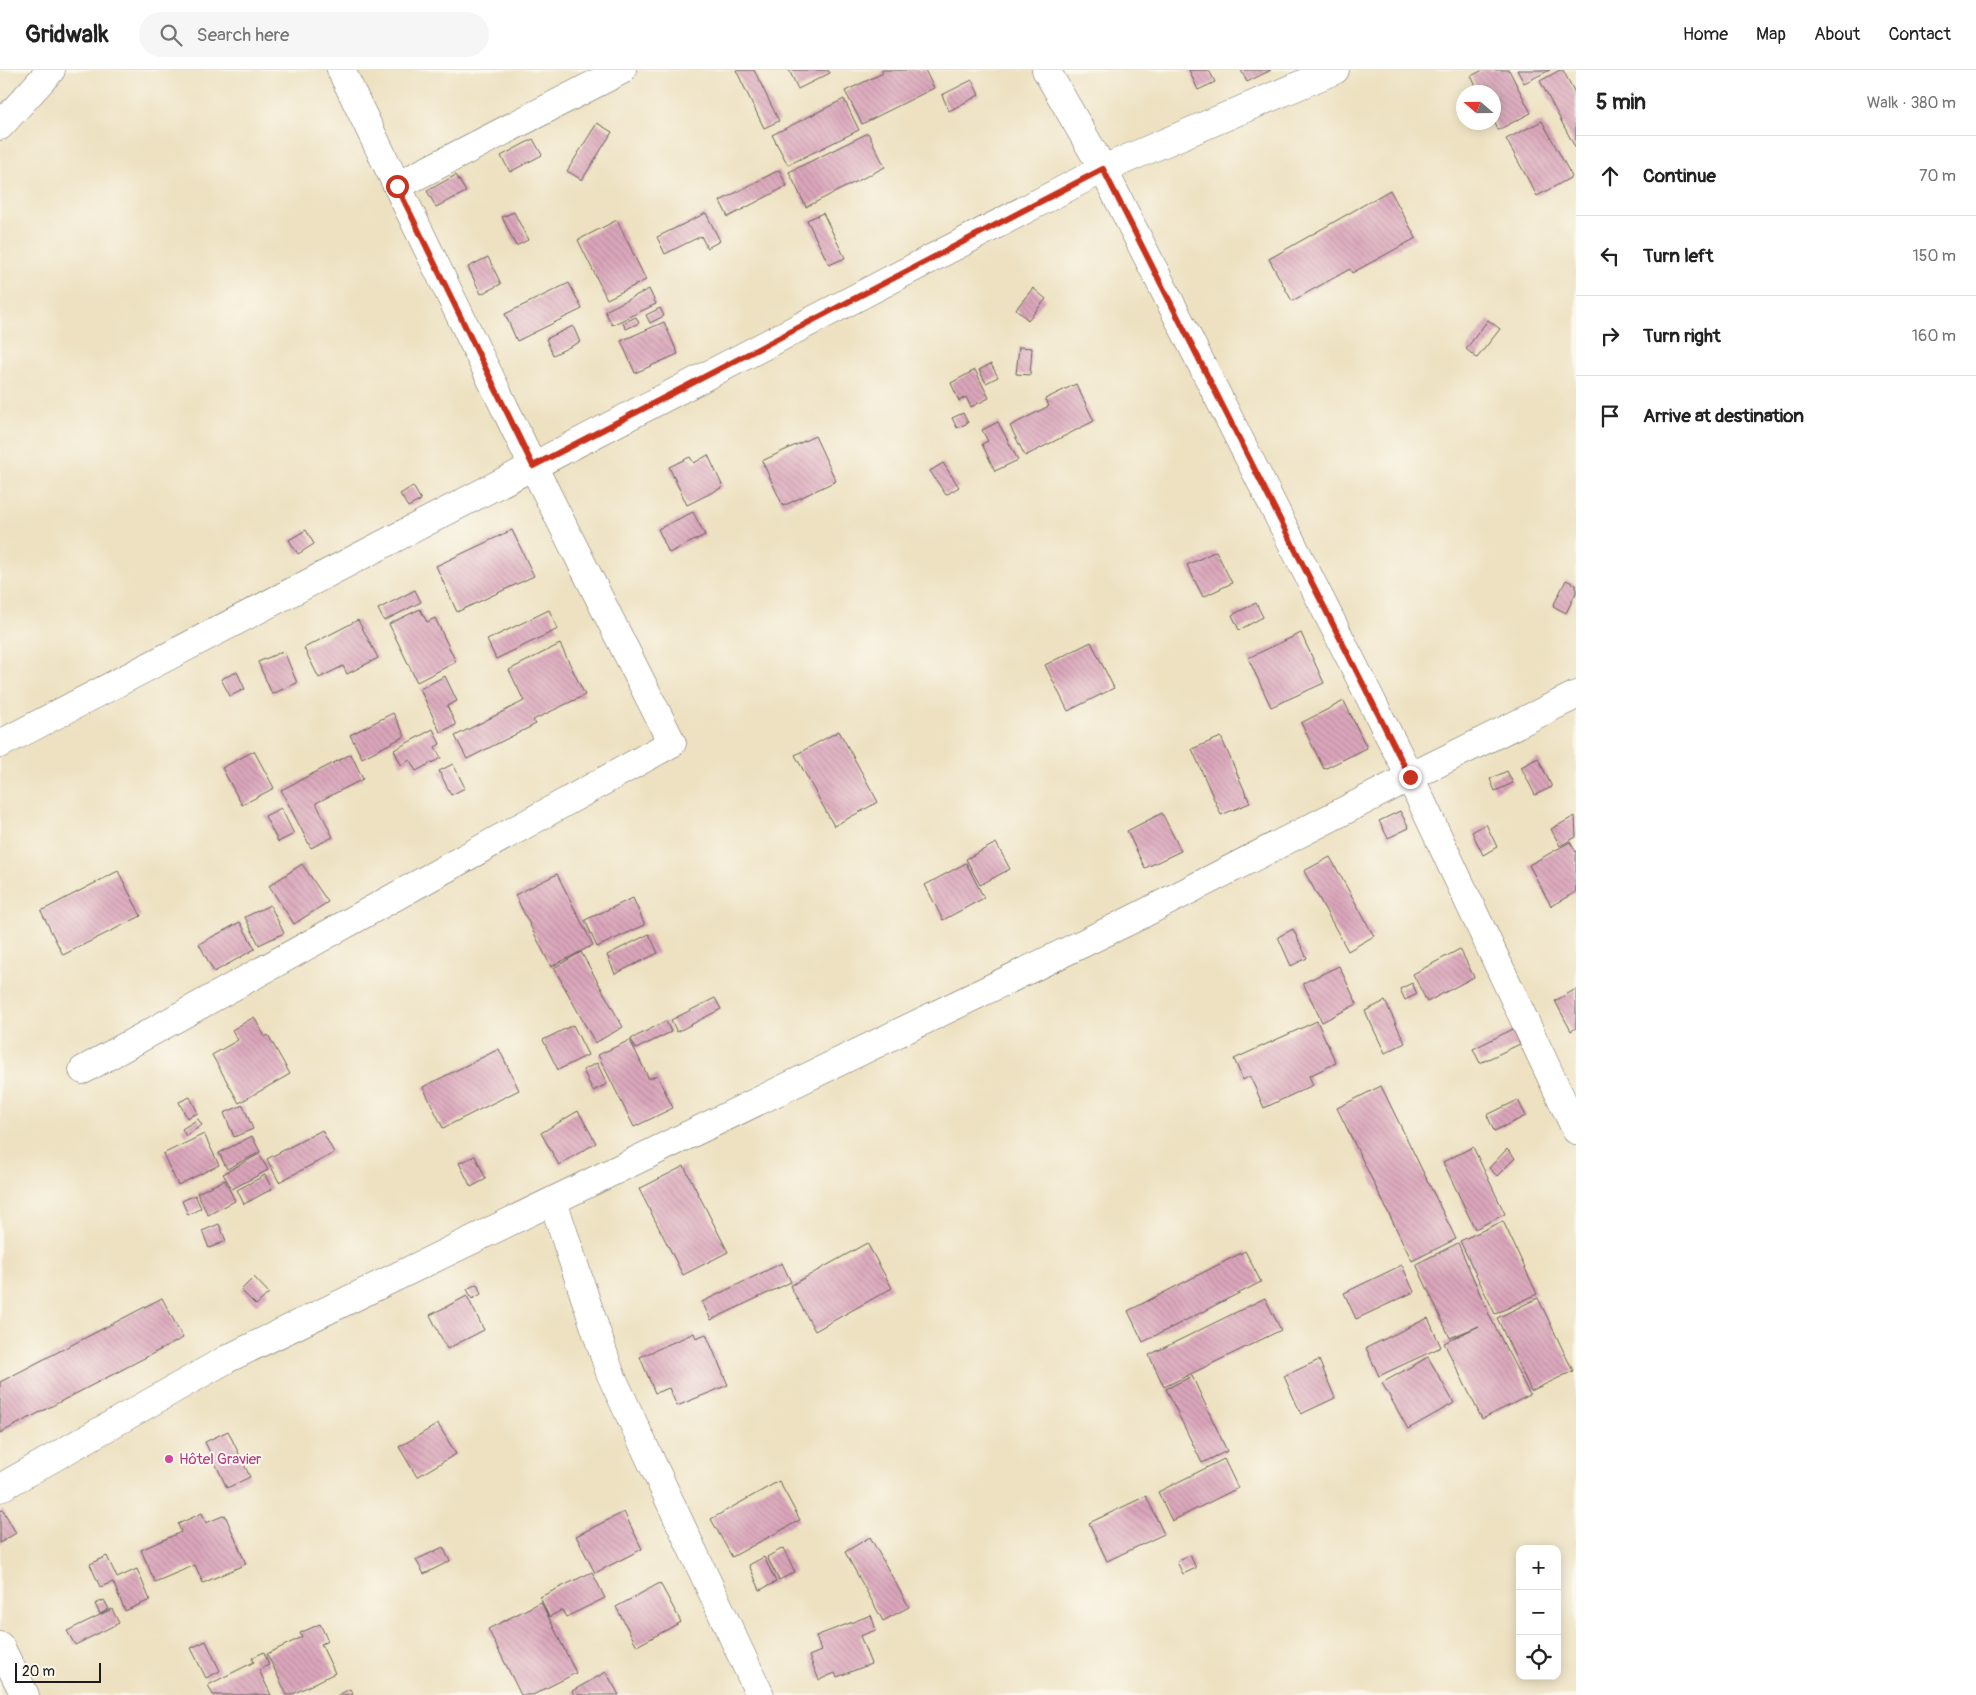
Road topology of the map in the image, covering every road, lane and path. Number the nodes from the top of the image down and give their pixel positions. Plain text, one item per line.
1 (51, 70) edge
2 (341, 70) edge
3 (622, 70) edge
4 (1046, 70) edge
5 (1335, 70) edge
6 (0, 126) edge
7 (1103, 169) junction
8 (397, 186) junction
9 (533, 466) junction
10 (1576, 695) edge
11 (0, 744) edge
12 (1410, 777) junction
13 (83, 1070) dead end
14 (1576, 1130) edge
15 (553, 1201) junction
16 (0, 1488) edge
17 (0, 1646) edge
18 (25, 1695) edge
19 (760, 1695) edge

1 - 6 street
2 - 8 street
3 - 8 street
4 - 7 street
5 - 7 street
7 - 9 street
7 - 12 street
8 - 9 street
9 - 11 street
9 - 13 street
10 - 12 street
12 - 14 street
12 - 15 street
15 - 16 street
15 - 19 street
17 - 18 street

